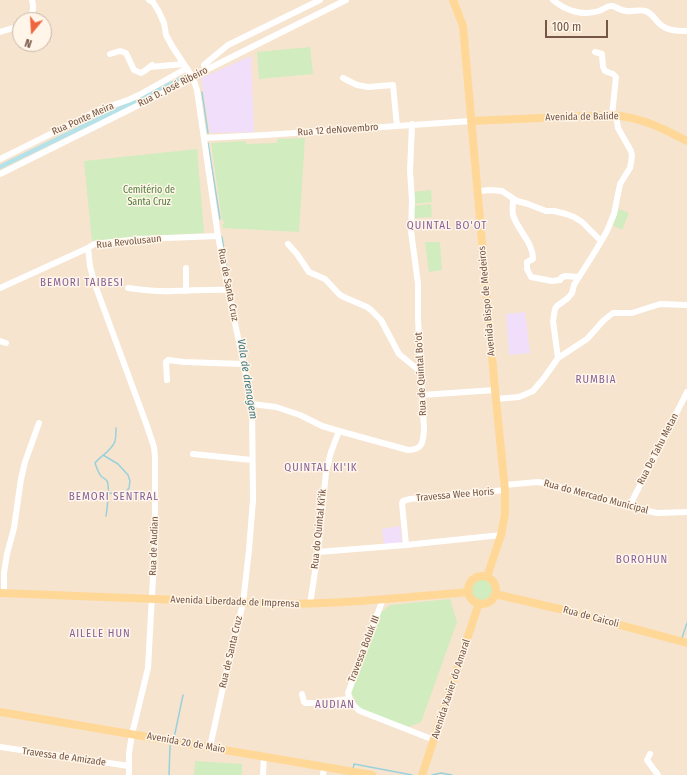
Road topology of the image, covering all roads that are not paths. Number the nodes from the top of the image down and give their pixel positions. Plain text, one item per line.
1 (32, 0) edge
2 (320, 0) edge
3 (346, 0) edge
4 (453, 0) edge
5 (553, 0) edge
6 (152, 1) edge
7 (32, 12) edge
8 (12, 28) edge
9 (687, 31) edge
10 (0, 32) edge
11 (595, 52) dead end
12 (110, 54) dead end
13 (186, 66) junction
14 (206, 70) junction
15 (193, 78) junction
16 (343, 78) dead end
17 (614, 115) junction
18 (471, 121) junction
19 (412, 124) junction
20 (397, 126) junction
21 (204, 138) junction
22 (687, 141) edge
23 (0, 159) edge
24 (0, 174) edge
25 (480, 191) dead end
26 (513, 199) junction
27 (218, 236) junction
28 (601, 241) junction
29 (288, 244) dead end
30 (88, 248) junction
31 (186, 268) dead end
32 (579, 276) junction
33 (0, 288) edge
34 (128, 288) dead end
35 (228, 290) junction
36 (186, 291) junction
37 (687, 305) edge
38 (558, 358) junction
39 (244, 364) junction
40 (421, 372) junction
41 (167, 380) dead end
42 (494, 390) junction
43 (687, 392) edge
44 (422, 395) junction
45 (496, 399) junction
46 (253, 404) junction
47 (39, 423) dead end
48 (339, 431) junction
49 (193, 454) dead end
50 (252, 460) junction
51 (505, 487) junction
52 (629, 507) junction
53 (687, 512) edge
54 (501, 535) junction
55 (406, 545) junction
56 (318, 552) junction
57 (487, 577) junction
58 (469, 592) junction
59 (2, 593) edge
60 (495, 594) junction
61 (152, 599) junction
62 (383, 599) junction
63 (243, 603) junction
64 (479, 603) junction
65 (310, 604) junction
66 (687, 642) edge
67 (302, 694) dead end
68 (349, 700) junction
69 (0, 712) edge
70 (132, 734) junction
71 (434, 740) junction
72 (0, 747) edge
73 (210, 747) junction
74 (650, 754) dead end
75 (264, 756) junction
76 (129, 766) junction
77 (324, 766) junction
78 (423, 774) edge
79 (129, 775) edge
80 (263, 775) edge
81 (323, 775) edge
82 (372, 775) edge
83 (658, 775) edge

1 - 7 street
2 - 14 street
3 - 14 street, Rua D. José Ribeiro
4 - 18 main road, Avenida Bispo de Medeiros
5 - 9 street
6 - 13 street, Rua de Santa Cruz
8 - 10 street
11 - 17 street
12 - 13 street
13 - 15 street, Rua de Santa Cruz
13 - 23 street, Rua Ponte Meira
14 - 15 street, Rua D. José Ribeiro
15 - 21 street, Rua de Santa Cruz
15 - 24 street, Rua D. José Ribeiro
16 - 20 street
17 - 18 main road, Avenida de Balide
17 - 22 main road, Avenida de Balide
17 - 28 street
18 - 19 street, Rua 12 deNovembro
18 - 42 main road, Avenida Bispo de Medeiros
19 - 20 street, Rua 12 deNovembro
19 - 40 street, Rua de Quintal Bo'ot
20 - 21 street, Rua 12 deNovembro
21 - 27 street, Rua de Santa Cruz
25 - 26 street
26 - 28 street
26 - 32 street
27 - 30 street, Rua Revolusaun
27 - 35 street, Rua de Santa Cruz
28 - 32 street
29 - 40 street
30 - 33 street, Rua Revolusaun
30 - 61 street, Rua de Audian
31 - 36 street
32 - 38 street
34 - 36 street
35 - 36 street
35 - 39 street, Rua de Santa Cruz
37 - 38 street
38 - 45 street
39 - 41 street
39 - 46 street, Rua de Santa Cruz
40 - 44 street, Rua de Quintal Bo'ot
42 - 44 street
42 - 45 main road, Avenida Bispo de Medeiros
43 - 52 street, Rua De Tahu Metan
44 - 48 street, Rua de Quintal Bo'ot
45 - 51 main road, Avenida Bispo de Medeiros
46 - 48 street, Rua de Quintal Bo'ot
46 - 50 street, Rua de Santa Cruz
47 - 59 street
48 - 56 street, Rua do Quintal Ki'ik
49 - 50 street
50 - 63 street, Rua de Santa Cruz
51 - 52 street, Rua do Mercado Municipal
51 - 54 main road, Avenida Bispo de Medeiros
51 - 55 street, Travessa Wee Horis
52 - 53 street, Rua do Mercado Municipal
54 - 55 street
54 - 57 main road, Avenida Bispo de Medeiros
55 - 56 street
56 - 65 street, Rua do Quintal Ki'ik
57 - 58 main road
57 - 60 main road
58 - 62 main road, Avenida Liberdade de Imprensa
58 - 64 main road
59 - 61 main road, Avenida Liberdade de Imprensa
60 - 64 main road
60 - 66 main road, Rua de Caicoli
61 - 63 main road, Avenida Liberdade de Imprensa
61 - 70 street, Rua de Audian
62 - 65 main road, Avenida Liberdade de Imprensa
62 - 68 street, Travessa Boluk III
63 - 65 main road, Avenida Liberdade de Imprensa
63 - 73 street, Rua de Santa Cruz
64 - 71 main road, Avenida Xavier do Amaral
67 - 68 street
68 - 71 street
69 - 70 main road, Avenida 20 de Maio
70 - 73 main road, Avenida 20 de Maio
70 - 76 street, Rua de Audian
71 - 78 main road, Avenida Xavier do Amaral
72 - 76 street, Travessa de Amizade
73 - 75 main road, Avenida 20 de Maio
74 - 83 street
75 - 77 main road, Avenida 20 de Maio
75 - 80 street
76 - 79 street, Rua de Audian
77 - 81 street
77 - 82 main road, Avenida 20 de Maio

